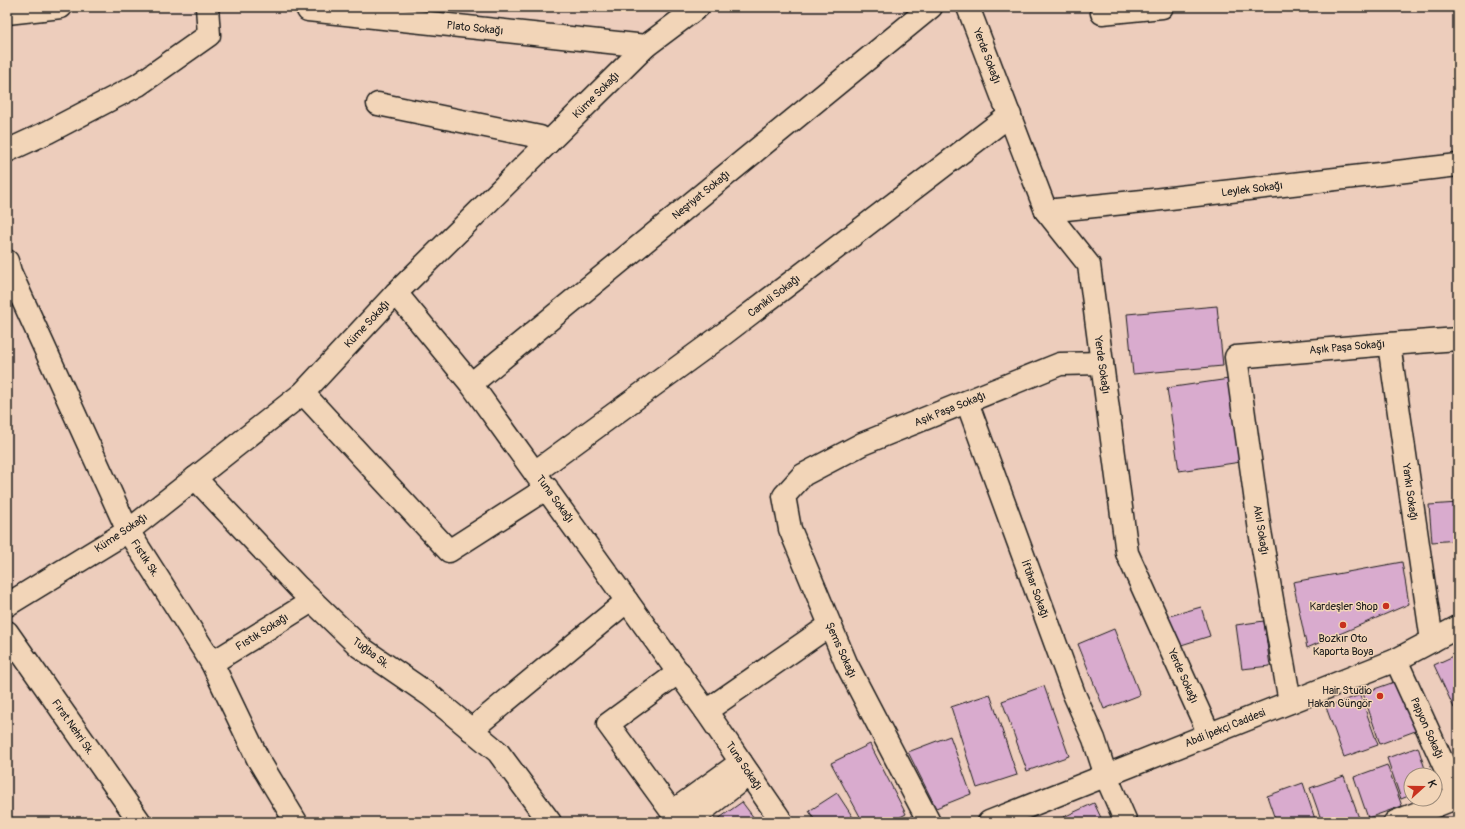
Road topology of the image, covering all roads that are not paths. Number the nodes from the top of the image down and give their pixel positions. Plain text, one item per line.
1 (62, 7) edge
2 (207, 7) edge
3 (308, 7) edge
4 (698, 7) edge
5 (931, 7) edge
6 (968, 7) edge
7 (1101, 7) edge
8 (1162, 7) edge
9 (7, 13) edge
10 (646, 46) junction
11 (378, 104) dead end
12 (1010, 115) junction
13 (548, 143) junction
14 (7, 151) edge
15 (1458, 165) edge
16 (1046, 211) junction
17 (7, 261) edge
18 (396, 293) junction
19 (1458, 339) edge
20 (1389, 344) junction
21 (1236, 357) joint
22 (1102, 363) junction
23 (471, 384) junction
24 (303, 393) junction
25 (967, 402) junction
26 (803, 475) joint
27 (195, 478) junction
28 (541, 480) junction
29 (128, 531) junction
30 (312, 600) junction
31 (627, 601) junction
32 (7, 605) edge
33 (830, 625) junction
34 (1458, 626) edge
35 (7, 632) edge
36 (1432, 641) junction
37 (1396, 660) junction
38 (212, 663) junction
39 (679, 672) junction
40 (1290, 702) junction
41 (706, 711) junction
42 (471, 730) junction
43 (1209, 734) junction
44 (745, 768) junction
45 (1106, 776) junction
46 (1458, 796) edge
47 (140, 822) edge
48 (296, 822) edge
49 (550, 822) edge
50 (688, 822) edge
51 (782, 822) edge
52 (929, 822) edge
53 (989, 822) edge
54 (1126, 822) edge
55 (1394, 822) edge

1 - 9 street
2 - 14 street
3 - 10 street, Plato Sokağı
4 - 10 street, Küme Sokağı
5 - 23 street, Neşriyat Sokağı
6 - 12 street, Yerde Sokağı
7 - 8 street
10 - 13 street, Küme Sokağı
11 - 13 street
12 - 16 street, Yerde Sokağı
12 - 28 street, Canikli Sokağı
13 - 18 street, Küme Sokağı
15 - 16 street, Leylek Sokağı
16 - 22 street, Yerde Sokağı
17 - 29 street, Fıstık Sk.
18 - 23 street, Tuna Sokağı
18 - 24 street, Küme Sokağı
19 - 20 street, Aşık Paşa Sokağı
20 - 21 street, Aşık Paşa Sokağı
20 - 36 street, Yankı Sokağı
21 - 40 street, Akıl Sokağı
22 - 25 street, Aşık Paşa Sokağı
22 - 43 street, Yerde Sokağı
23 - 28 street, Tuna Sokağı
24 - 27 street, Küme Sokağı
24 - 28 street, Canikli Sokağı
25 - 26 street, Aşık Paşa Sokağı
25 - 45 street, İftihar Sokağı
26 - 33 street, Şems Sokağı
27 - 29 street, Küme Sokağı
27 - 30 street, Tuğba Sk.
28 - 31 street, Tuna Sokağı
29 - 32 street, Küme Sokağı
29 - 38 street, Fıstık Sk.
30 - 38 street, Fıstık Sokağı
30 - 42 street, Tuğba Sk.
31 - 39 street, Tuna Sokağı
31 - 42 street
33 - 41 street
33 - 52 street, Şems Sokağı
34 - 36 street, Abdi İpekçi Caddesi
35 - 47 street, Fırat Nehri Sk.
36 - 37 street, Abdi İpekçi Caddesi
37 - 40 street, Abdi İpekçi Caddesi
37 - 46 street, Papyon Sokağı
38 - 48 street, Fıstık Sk.
39 - 41 street, Tuna Sokağı
39 - 44 street
40 - 43 street, Abdi İpekçi Caddesi
41 - 44 street, Tuna Sokağı
42 - 49 street, Tuğba Sk.
43 - 45 street, Abdi İpekçi Caddesi
44 - 50 street
44 - 51 street, Tuna Sokağı
45 - 53 street, Abdi İpekçi Caddesi
45 - 54 street, İftihar Sokağı
46 - 55 street

